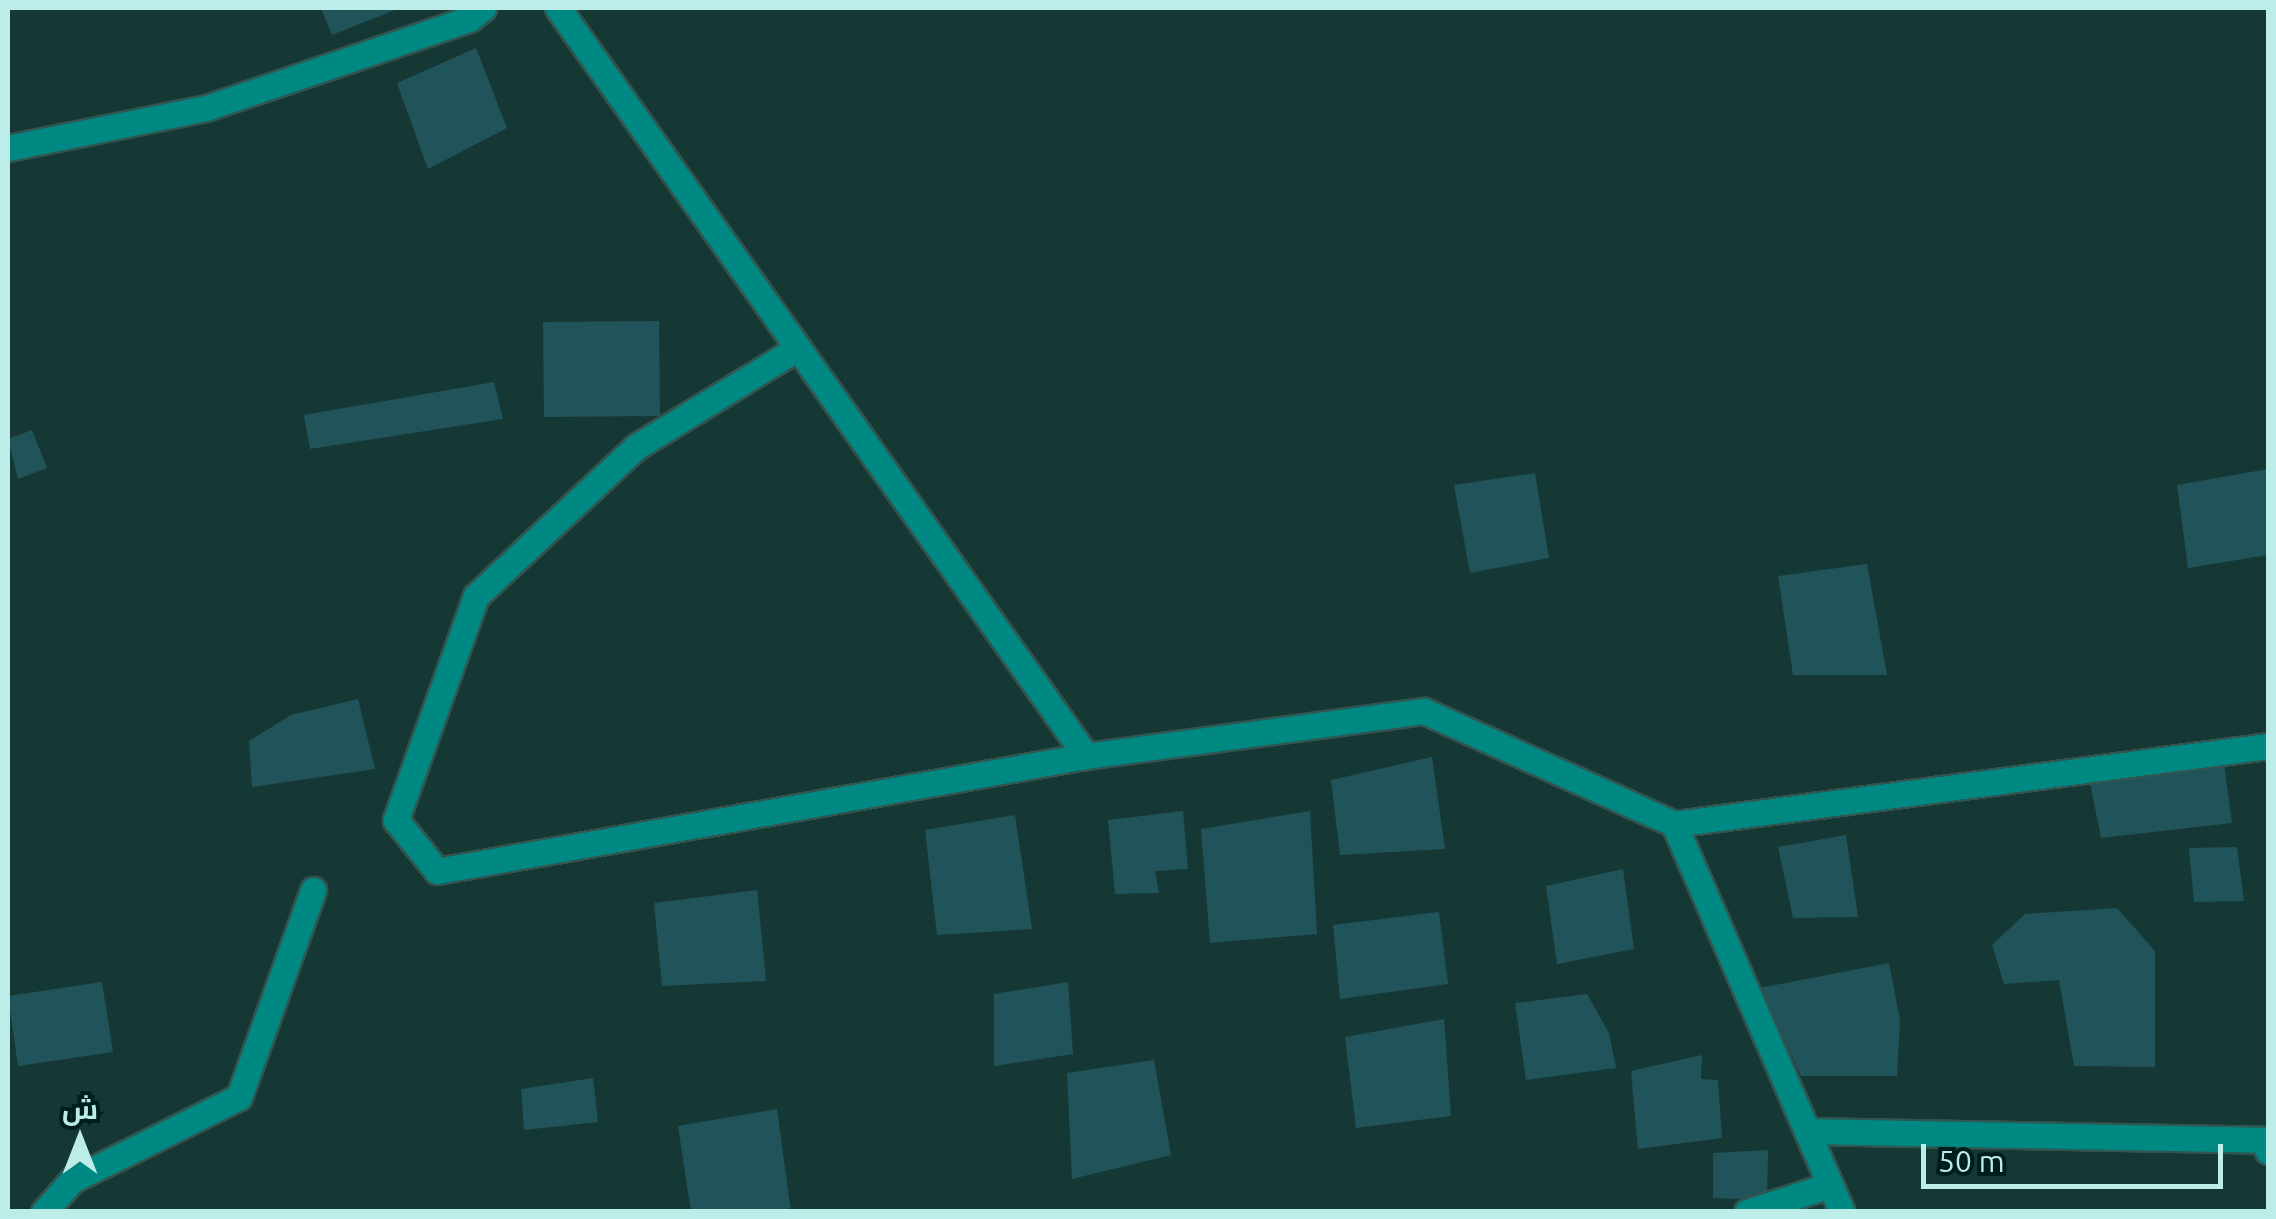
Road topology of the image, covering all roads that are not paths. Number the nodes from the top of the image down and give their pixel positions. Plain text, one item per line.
1 (483, 8) edge
2 (558, 8) edge
3 (8, 148) edge
4 (798, 348) junction
5 (2268, 746) edge
6 (1086, 756) junction
7 (1674, 824) junction
8 (313, 890) dead end
9 (1806, 1131) junction
10 (2267, 1140) edge
11 (1830, 1185) junction
12 (44, 1212) edge
13 (1747, 1212) edge
14 (1842, 1212) edge

1 - 3 street
2 - 4 street
4 - 6 street
4 - 6 street
5 - 7 street
6 - 7 street
7 - 9 street
8 - 12 street
9 - 10 street
9 - 11 street
11 - 13 street
11 - 14 street

